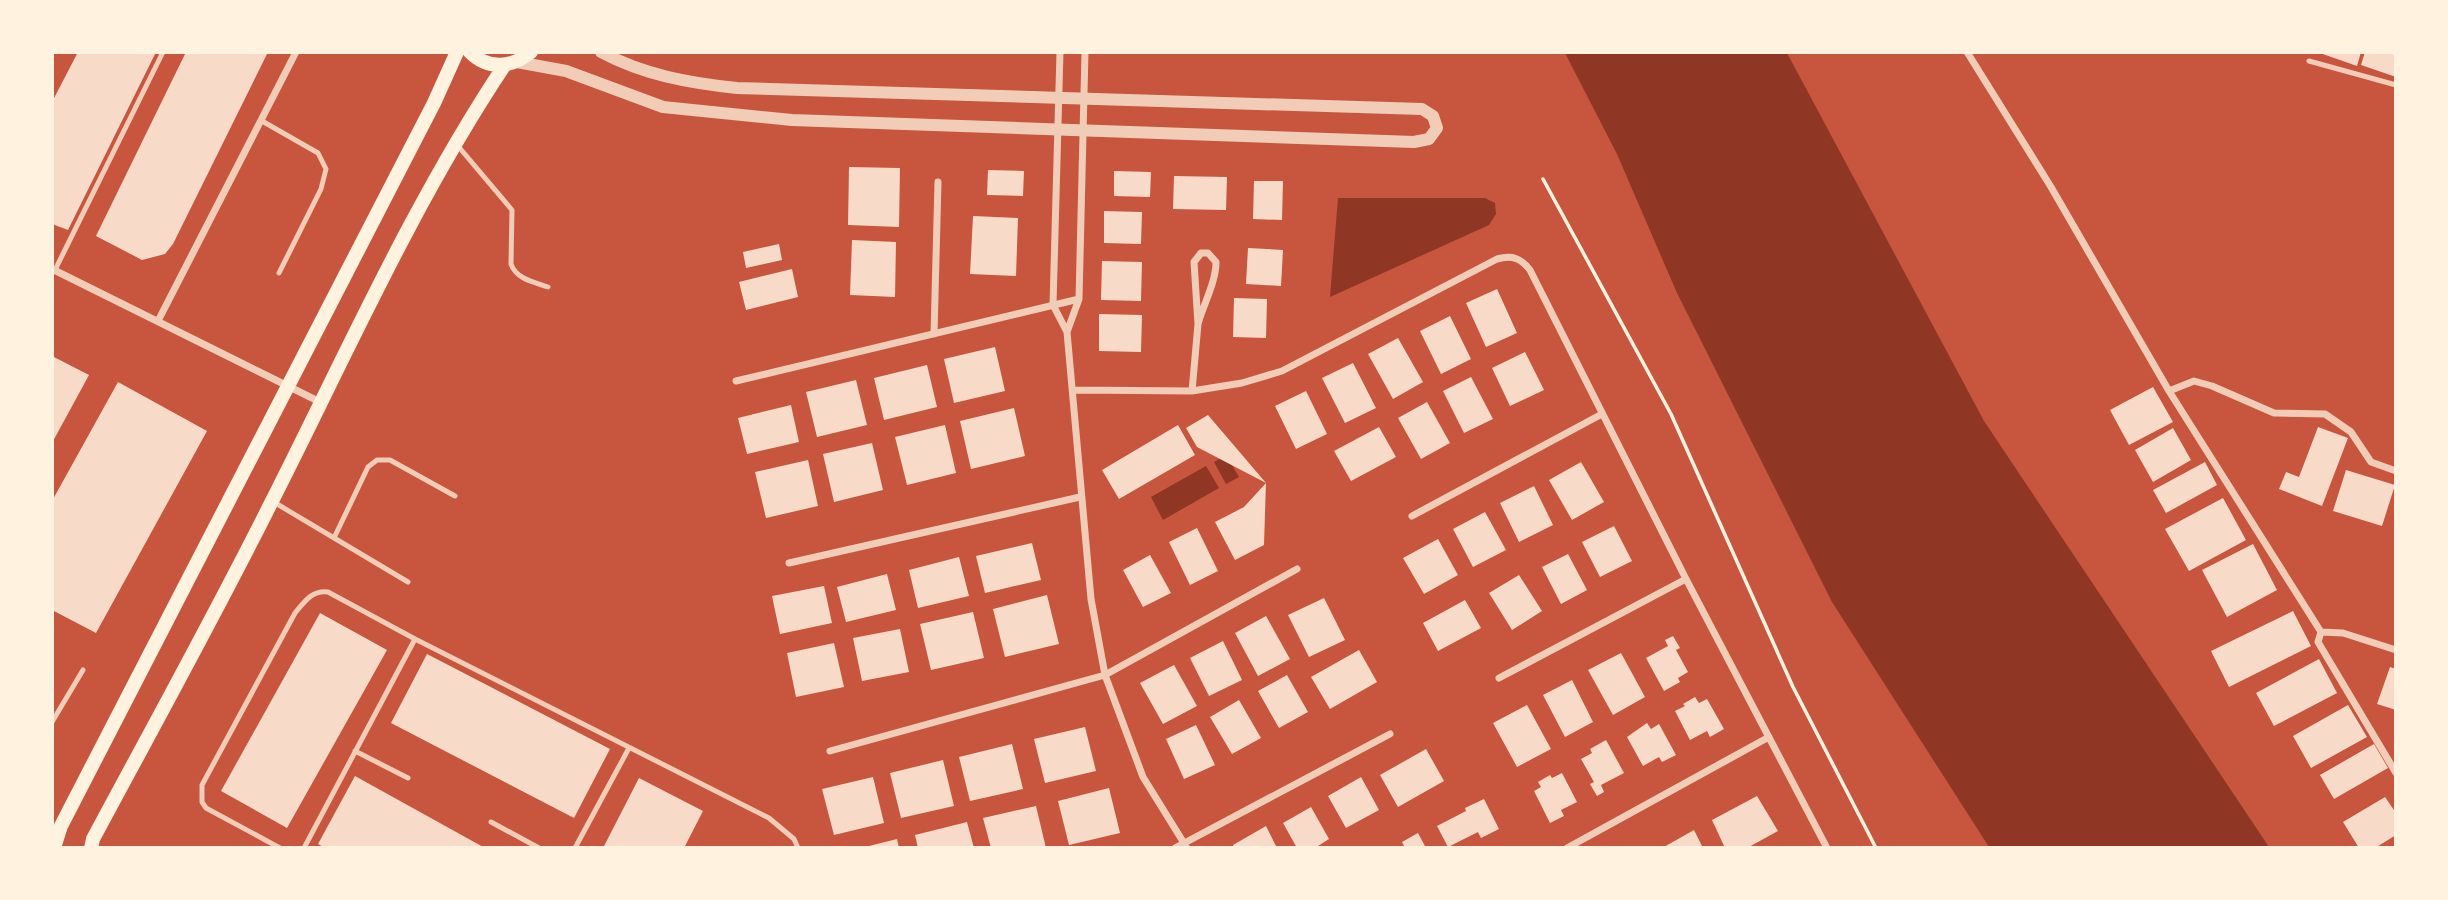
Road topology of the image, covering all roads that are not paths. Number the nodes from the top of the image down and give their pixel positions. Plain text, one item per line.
1 (163, 52) edge
2 (296, 52) edge
3 (457, 52) edge
4 (470, 52) edge
5 (531, 52) edge
6 (601, 52) edge
7 (1060, 52) edge
8 (1085, 52) edge
9 (1967, 52) edge
10 (2309, 61) dead end
11 (511, 64) junction
12 (2396, 85) edge
13 (1058, 97) junction
14 (1084, 99) junction
15 (262, 121) junction
16 (1058, 130) junction
17 (1083, 131) junction
18 (456, 143) junction
19 (939, 182) dead end
20 (54, 269) edge
21 (279, 273) dead end
22 (548, 287) dead end
23 (1079, 299) junction
24 (1053, 305) junction
25 (158, 321) junction
26 (1198, 324) junction
27 (1067, 332) junction
28 (934, 334) junction
29 (736, 381) dead end
30 (288, 387) junction
31 (1073, 390) junction
32 (1192, 391) junction
33 (2169, 391) junction
34 (320, 402) junction
35 (1602, 414) junction
36 (2396, 471) edge
37 (455, 496) dead end
38 (1080, 497) junction
39 (272, 501) junction
40 (1412, 516) dead end
41 (334, 538) junction
42 (789, 563) dead end
43 (1297, 569) dead end
44 (1686, 579) junction
45 (408, 582) dead end
46 (2321, 632) junction
47 (415, 639) junction
48 (2396, 650) edge
49 (83, 670) dead end
50 (1105, 675) junction
51 (1499, 678) dead end
52 (52, 722) edge
53 (1390, 734) dead end
54 (1769, 737) junction
55 (629, 748) junction
56 (355, 751) junction
57 (830, 751) dead end
58 (2396, 773) edge
59 (408, 778) dead end
60 (491, 822) dead end
61 (1185, 845) edge
62 (54, 848) edge
63 (91, 848) edge
64 (279, 848) edge
65 (304, 848) edge
66 (539, 848) edge
67 (575, 848) edge
68 (798, 848) edge
69 (1175, 848) edge
70 (1567, 848) edge
71 (1827, 848) edge

1 - 20 lane
2 - 15 street
3 - 30 main road
4 - 11 main road
5 - 11 main road
6 - 13 street
7 - 13 street
8 - 14 street
9 - 33 street
10 - 12 lane
11 - 16 street
11 - 18 main road
13 - 14 street
13 - 16 street
14 - 17 street
14 - 17 street
15 - 21 lane
15 - 25 street
16 - 17 street
16 - 24 street
17 - 23 street
18 - 22 lane
18 - 34 main road
19 - 28 street
20 - 25 street
23 - 24 street
23 - 27 street
24 - 27 street
24 - 28 street
25 - 30 street
26 - 26 street
26 - 32 street
27 - 31 street
28 - 29 street
30 - 34 street
30 - 62 main road
31 - 32 street
31 - 38 street
32 - 35 street
33 - 36 street
33 - 46 street
34 - 39 main road
35 - 40 street
35 - 44 street
37 - 41 lane
38 - 42 street
38 - 50 street
39 - 41 lane
39 - 63 main road
41 - 45 lane
43 - 50 street
44 - 51 street
44 - 54 street
46 - 48 street
46 - 58 street
47 - 55 lane
47 - 56 lane
47 - 64 lane
49 - 52 lane
50 - 57 street
50 - 61 street
53 - 61 street
54 - 70 street
54 - 71 street
55 - 67 lane
55 - 68 lane
56 - 59 lane
56 - 65 lane
60 - 66 lane
61 - 69 street

